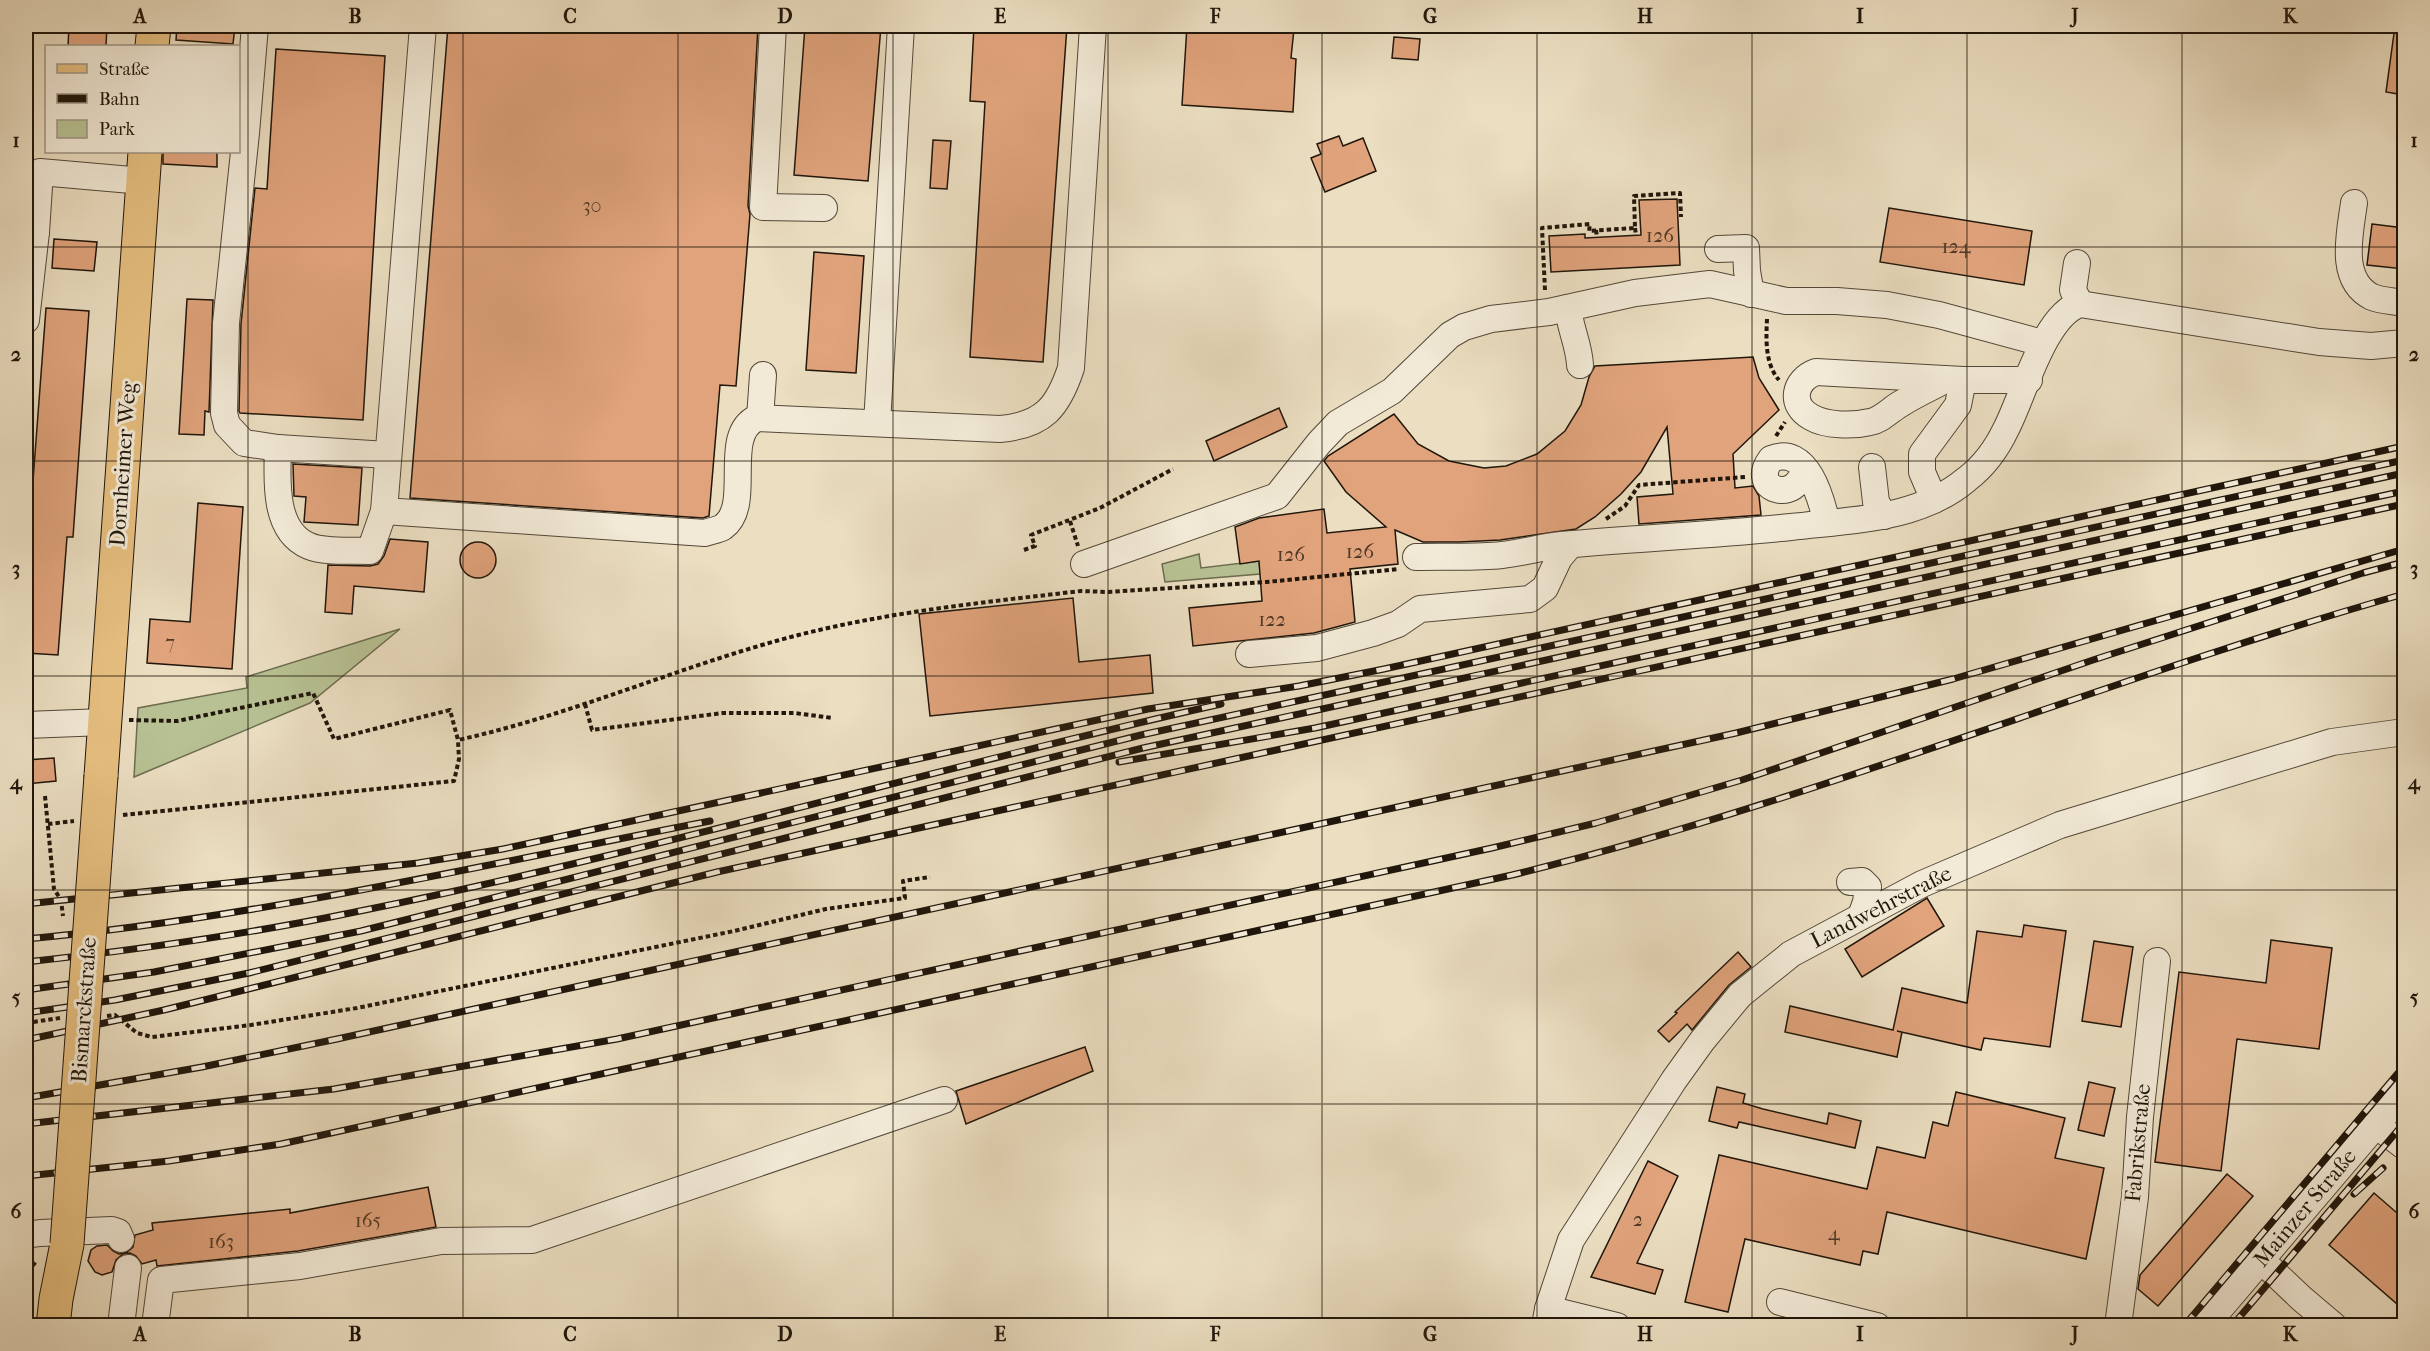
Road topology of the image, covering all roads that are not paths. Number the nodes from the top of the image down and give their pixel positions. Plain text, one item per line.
1 (154, 26) edge
2 (255, 26) edge
3 (423, 26) edge
4 (773, 26) edge
5 (901, 26) edge
6 (1094, 26) edge
7 (152, 45) edge
8 (33, 166) edge
9 (144, 166) edge
10 (2354, 203) dead end
11 (824, 208) dead end
12 (31, 232) edge
13 (1718, 249) dead end
14 (2077, 263) dead end
15 (1751, 294) junction
16 (2404, 303) edge
17 (2080, 304) junction
18 (1568, 308) junction
19 (26, 320) edge
20 (2042, 343) junction
21 (2404, 343) edge
22 (1580, 365) dead end
23 (763, 375) dead end
24 (1955, 379) junction
25 (2029, 380) junction
26 (760, 418) junction
27 (877, 423) junction
28 (278, 448) junction
29 (387, 455) junction
30 (1872, 467) dead end
31 (1764, 476) road end
32 (1934, 500) junction
33 (384, 511) junction
34 (1884, 516) junction
35 (1827, 523) junction
36 (1570, 545) junction
37 (1416, 557) road end
38 (1084, 564) dead end
39 (1249, 654) dead end
40 (112, 721) junction
41 (26, 725) edge
42 (2404, 732) edge
43 (101, 776) joint
44 (1850, 882) dead end
45 (1861, 916) junction
46 (2157, 961) dead end
47 (2404, 1092) edge
48 (944, 1100) dead end
49 (2376, 1125) junction
50 (2404, 1146) edge
51 (26, 1235) edge
52 (121, 1239) dead end
53 (66, 1245) junction
54 (2261, 1260) junction
55 (161, 1280) junction
56 (1780, 1302) dead end
57 (1546, 1317) edge
58 (2320, 1321) edge
59 (54, 1326) edge
60 (67, 1326) edge
61 (121, 1326) edge
62 (155, 1326) edge
63 (1617, 1326) edge
64 (1877, 1326) edge
65 (2118, 1326) edge
66 (2205, 1326) edge

1 - 7 main road
2 - 28 street
3 - 29 street
4 - 11 street
5 - 27 street
6 - 27 street
8 - 9 street
8 - 12 street
9 - 40 main road, Dornheimer Weg
10 - 16 street
12 - 19 street
13 - 15 street
14 - 17 street
15 - 18 street
15 - 20 street
17 - 20 street
17 - 21 street
18 - 22 street
18 - 38 street
20 - 25 street
23 - 26 street
24 - 24 street
24 - 25 street
24 - 32 street
25 - 32 street
26 - 27 street
26 - 33 street
28 - 29 street
28 - 33 street
29 - 33 street
30 - 34 street
31 - 35 street
32 - 34 street
34 - 35 street
35 - 36 street
36 - 37 street
36 - 39 street
40 - 41 street
40 - 43 main road, Dornheimer Weg
42 - 45 street, Landwehrstraße
43 - 53 main road, Bismarckstraße, bridge
44 - 45 street
45 - 57 street, Landwehrstraße
46 - 65 street, Fabrikstraße
47 - 49 street, Mainzer Straße
48 - 55 street
49 - 50 street
49 - 54 street, Mainzer Straße
51 - 52 street
53 - 59 main road, Bismarckstraße
53 - 60 main road, Bismarckstraße
54 - 58 street
54 - 66 street, Mainzer Straße
55 - 61 street
55 - 62 street
56 - 64 street
57 - 63 street

